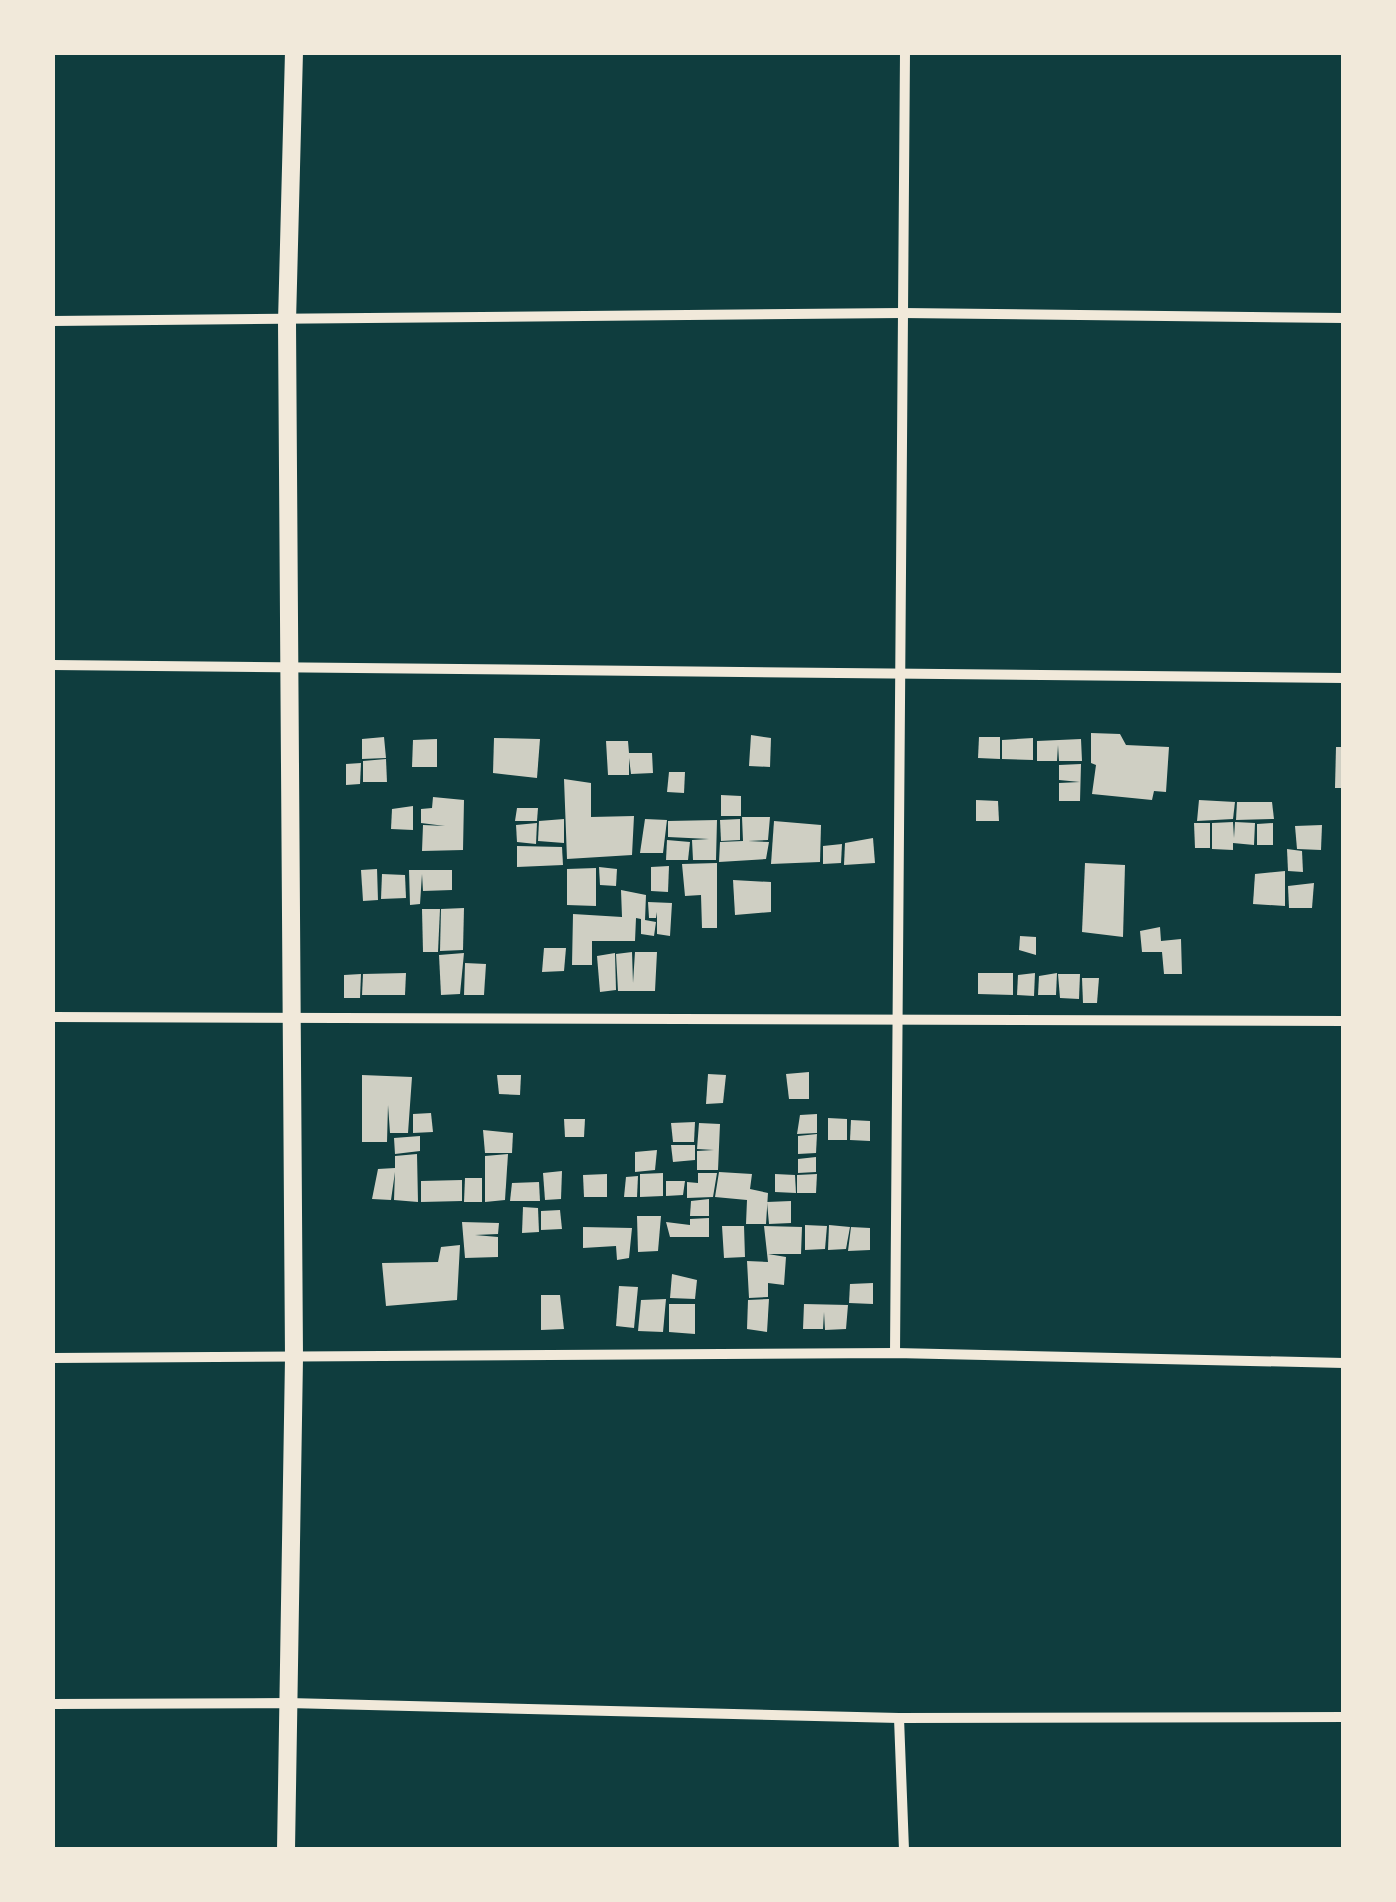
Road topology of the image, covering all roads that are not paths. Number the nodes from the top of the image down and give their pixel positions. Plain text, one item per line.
1 (294, 52) edge
2 (906, 52) edge
3 (902, 313) junction
4 (1344, 318) edge
5 (52, 322) edge
6 (287, 322) junction
7 (52, 665) edge
8 (289, 666) junction
9 (900, 675) junction
10 (1344, 678) edge
11 (292, 1016) junction
12 (899, 1016) junction
13 (52, 1017) edge
14 (1344, 1021) edge
15 (896, 1353) junction
16 (52, 1358) edge
17 (294, 1358) junction
18 (1344, 1363) edge
19 (288, 1703) junction
20 (52, 1704) edge
21 (1344, 1717) edge
22 (899, 1718) junction
23 (286, 1850) edge
24 (904, 1850) edge

1 - 6 street
2 - 3 street
3 - 4 street
3 - 6 street
3 - 9 street
5 - 6 street
6 - 8 street
7 - 8 street
8 - 9 street
8 - 11 street
9 - 10 street
9 - 12 street
11 - 12 street
11 - 13 street
11 - 17 street
12 - 14 street
12 - 15 street
15 - 17 street
15 - 18 street
16 - 17 street
17 - 19 street
19 - 20 street
19 - 22 street
19 - 23 street
21 - 22 street
22 - 24 street

